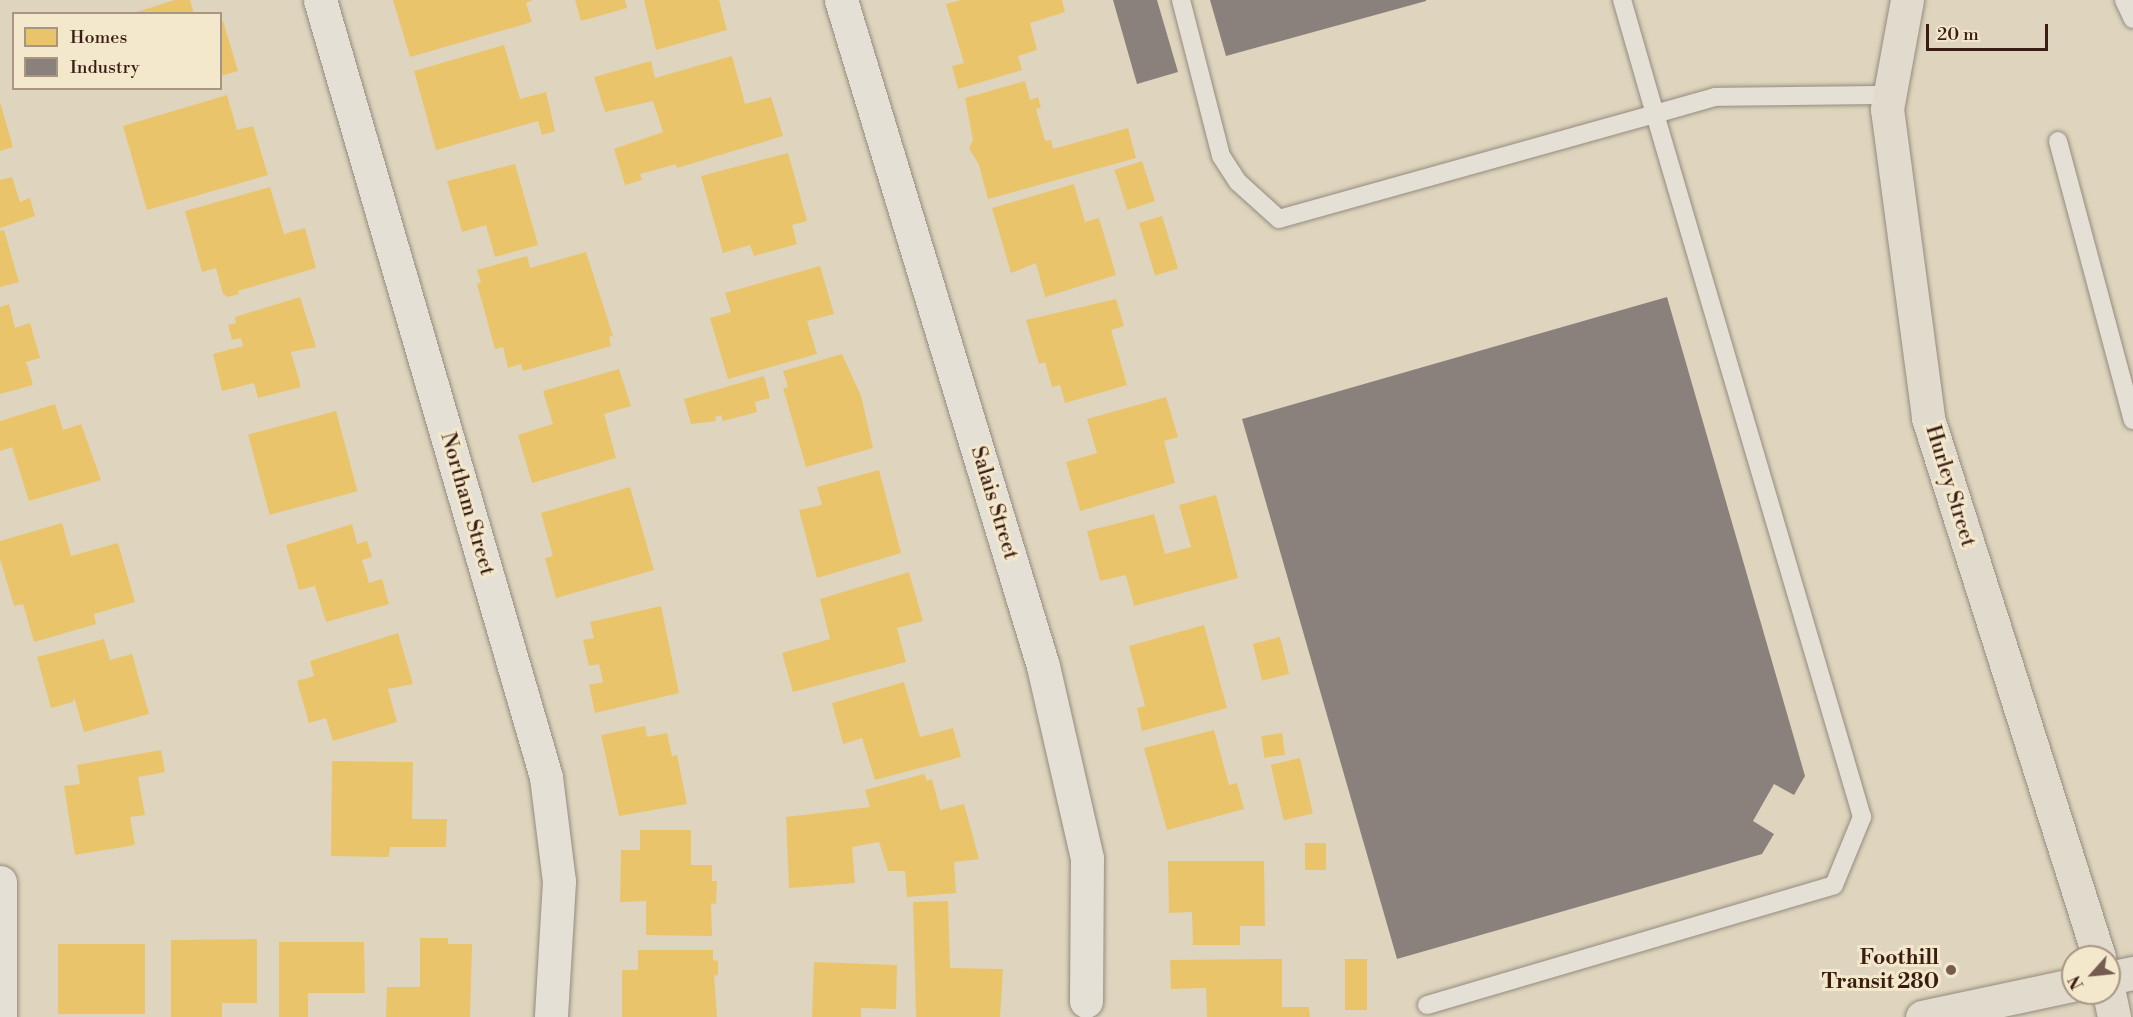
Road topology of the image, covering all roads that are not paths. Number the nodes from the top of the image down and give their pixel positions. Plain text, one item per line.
1 (320, 0) edge
2 (841, 0) edge
3 (1181, 0) edge
4 (1622, 0) edge
5 (1907, 0) edge
6 (2124, 0) edge
7 (2133, 19) edge
8 (1890, 95) junction
9 (1655, 114) junction
10 (2058, 141) dead end
11 (2133, 420) edge
12 (0, 882) edge
13 (2095, 945) edge
14 (2061, 988) edge
15 (1427, 1005) dead end
16 (1086, 1009) edge
17 (0, 1017) edge
18 (551, 1017) edge
19 (1922, 1017) edge

1 - 18 street, Northam Street
2 - 16 street, Salais Street
3 - 9 lane
4 - 9 lane
5 - 8 main road, Hurley Street
6 - 7 lane
8 - 9 lane
8 - 13 main road, Hurley Street
9 - 15 lane
10 - 11 lane
12 - 17 street
14 - 19 main road

